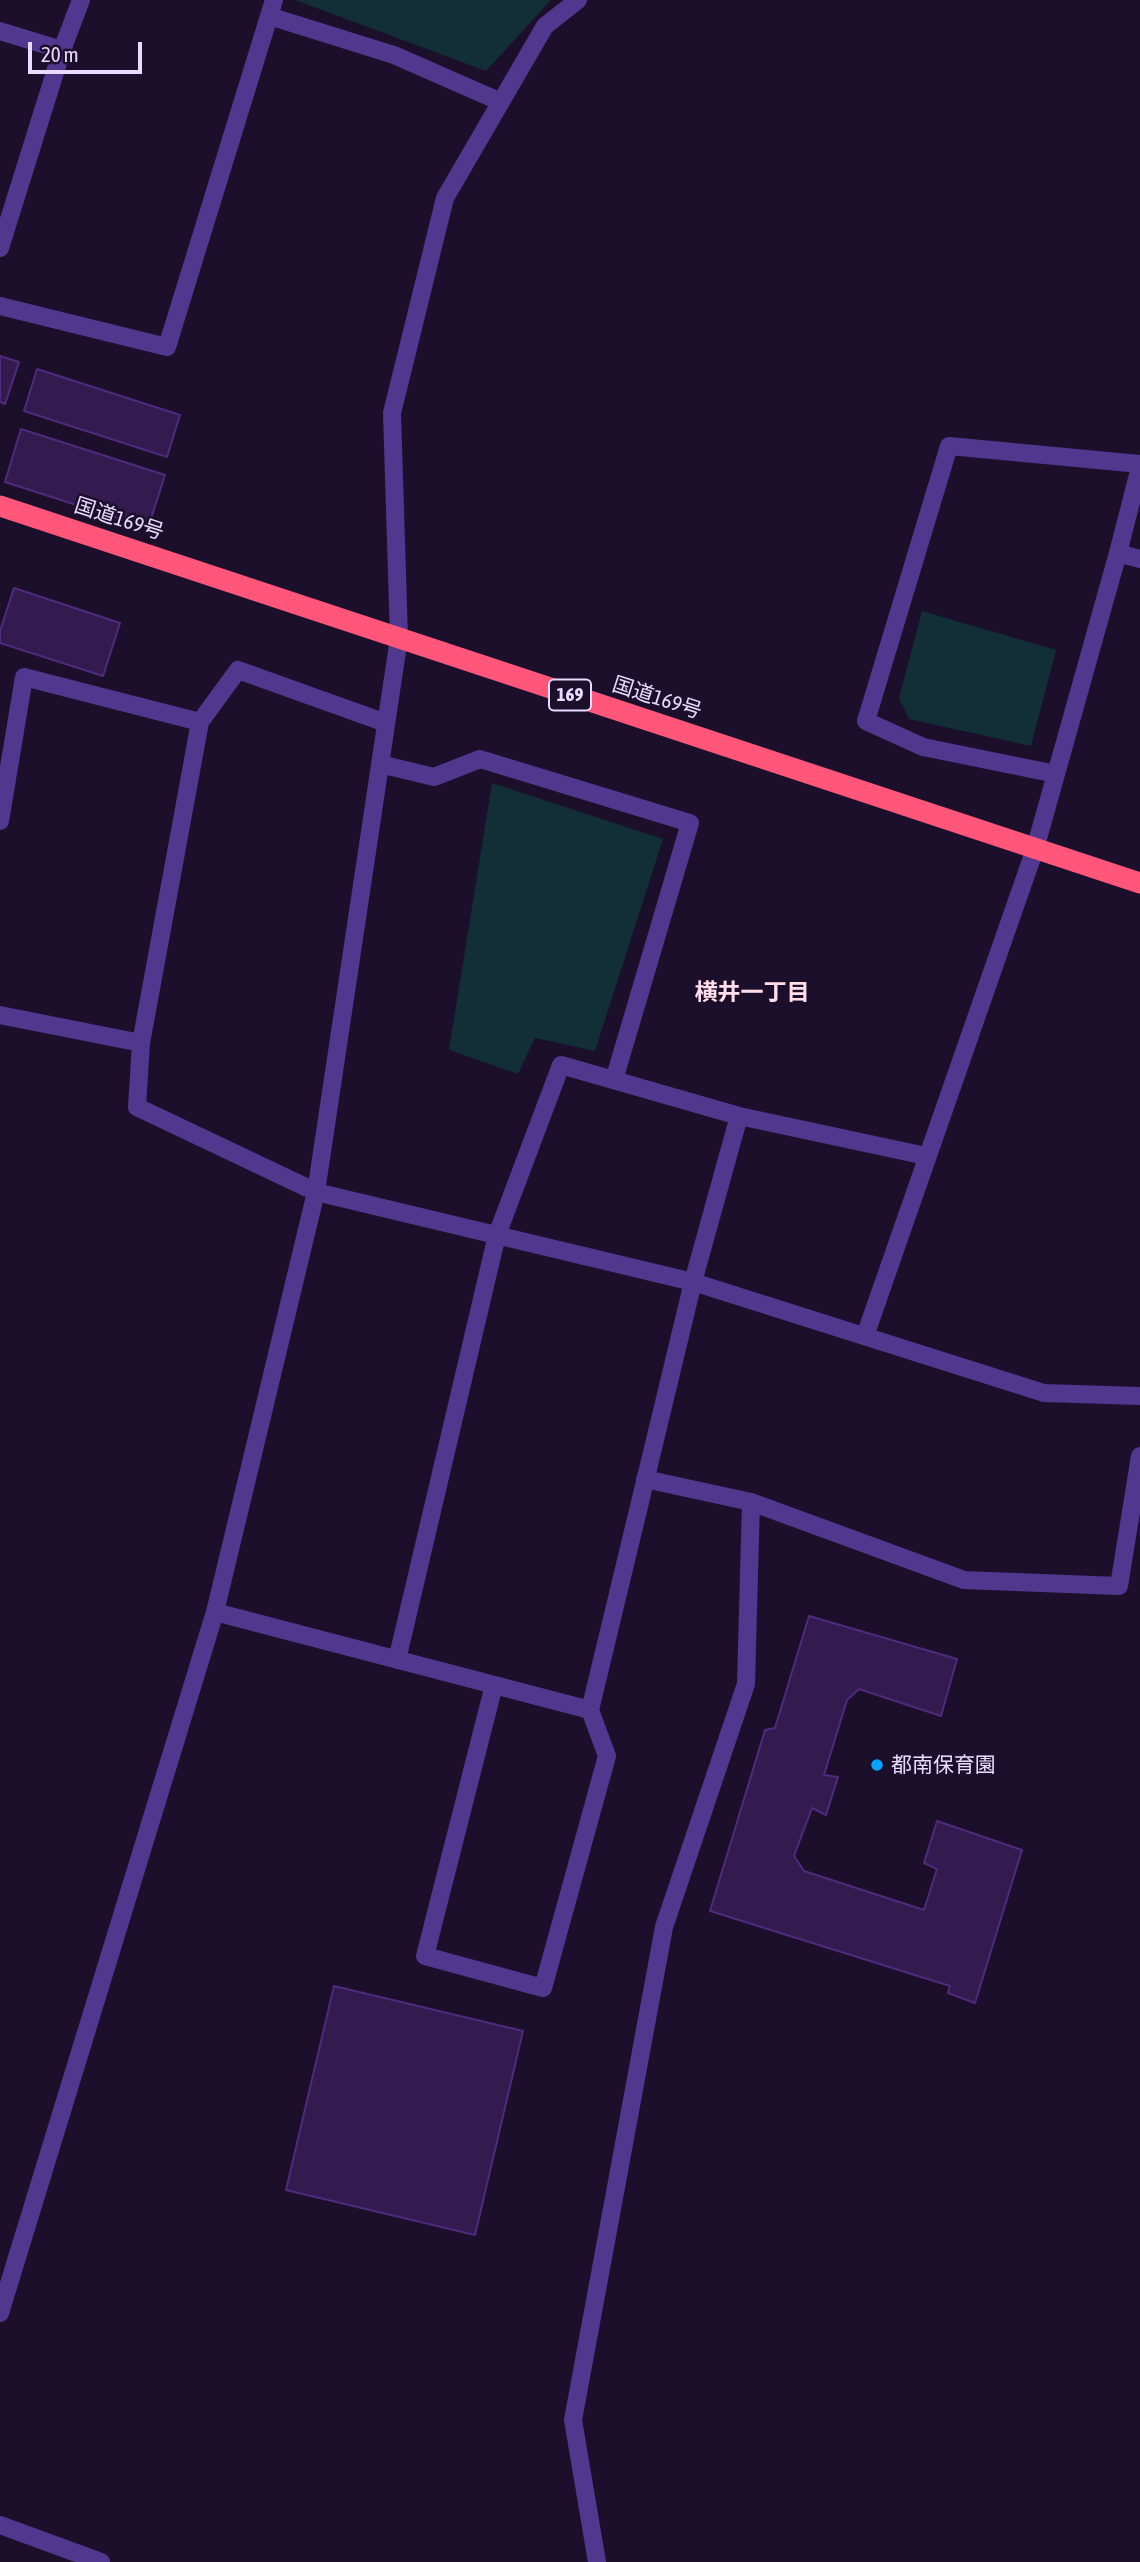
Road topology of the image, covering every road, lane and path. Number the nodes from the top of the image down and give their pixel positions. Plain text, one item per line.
1 (81, 0) edge
2 (578, 0) edge
3 (271, 8) edge
4 (0, 31) edge
5 (62, 50) junction
6 (501, 102) junction
7 (0, 248) edge
8 (0, 306) edge
9 (1140, 465) edge
10 (0, 506) edge
11 (1118, 553) junction
12 (1140, 559) edge
13 (399, 638) junction
14 (201, 722) junction
15 (386, 723) junction
16 (380, 764) junction
17 (1056, 774) junction
18 (0, 821) edge
19 (1035, 849) junction
20 (1140, 883) edge
21 (0, 1015) edge
22 (141, 1044) junction
23 (614, 1080) junction
24 (739, 1116) junction
25 (926, 1156) junction
26 (316, 1192) junction
27 (497, 1235) junction
28 (693, 1282) junction
29 (865, 1336) junction
30 (1140, 1396) edge
31 (1140, 1456) edge
32 (645, 1479) junction
33 (751, 1502) junction
34 (215, 1612) junction
35 (397, 1660) junction
36 (494, 1685) junction
37 (590, 1710) junction
38 (0, 2313) edge
39 (0, 2525) edge
40 (101, 2562) edge
41 (597, 2562) edge

1 - 5 street
2 - 6 street
3 - 6 street
3 - 8 street
4 - 5 street
5 - 7 street
6 - 13 street
9 - 11 street
9 - 17 street
10 - 13 highway, 国道169号 / 169
11 - 12 street
11 - 17 street
13 - 15 street
13 - 19 highway, 国道169号 / 169
14 - 15 street
14 - 18 street
14 - 22 street
15 - 16 street
16 - 23 street
16 - 26 street
17 - 19 street
19 - 20 highway, 国道169号 / 169
19 - 25 street
21 - 22 street
22 - 26 street
23 - 24 street
23 - 27 street
24 - 25 street
24 - 28 street
25 - 29 street
26 - 27 street
26 - 34 street
27 - 28 street
27 - 35 street
28 - 29 street
28 - 32 street
29 - 30 street
31 - 33 street
32 - 33 street
32 - 37 street
33 - 41 street
34 - 35 street
34 - 38 street
35 - 36 street
36 - 37 street
36 - 37 street
39 - 40 street

